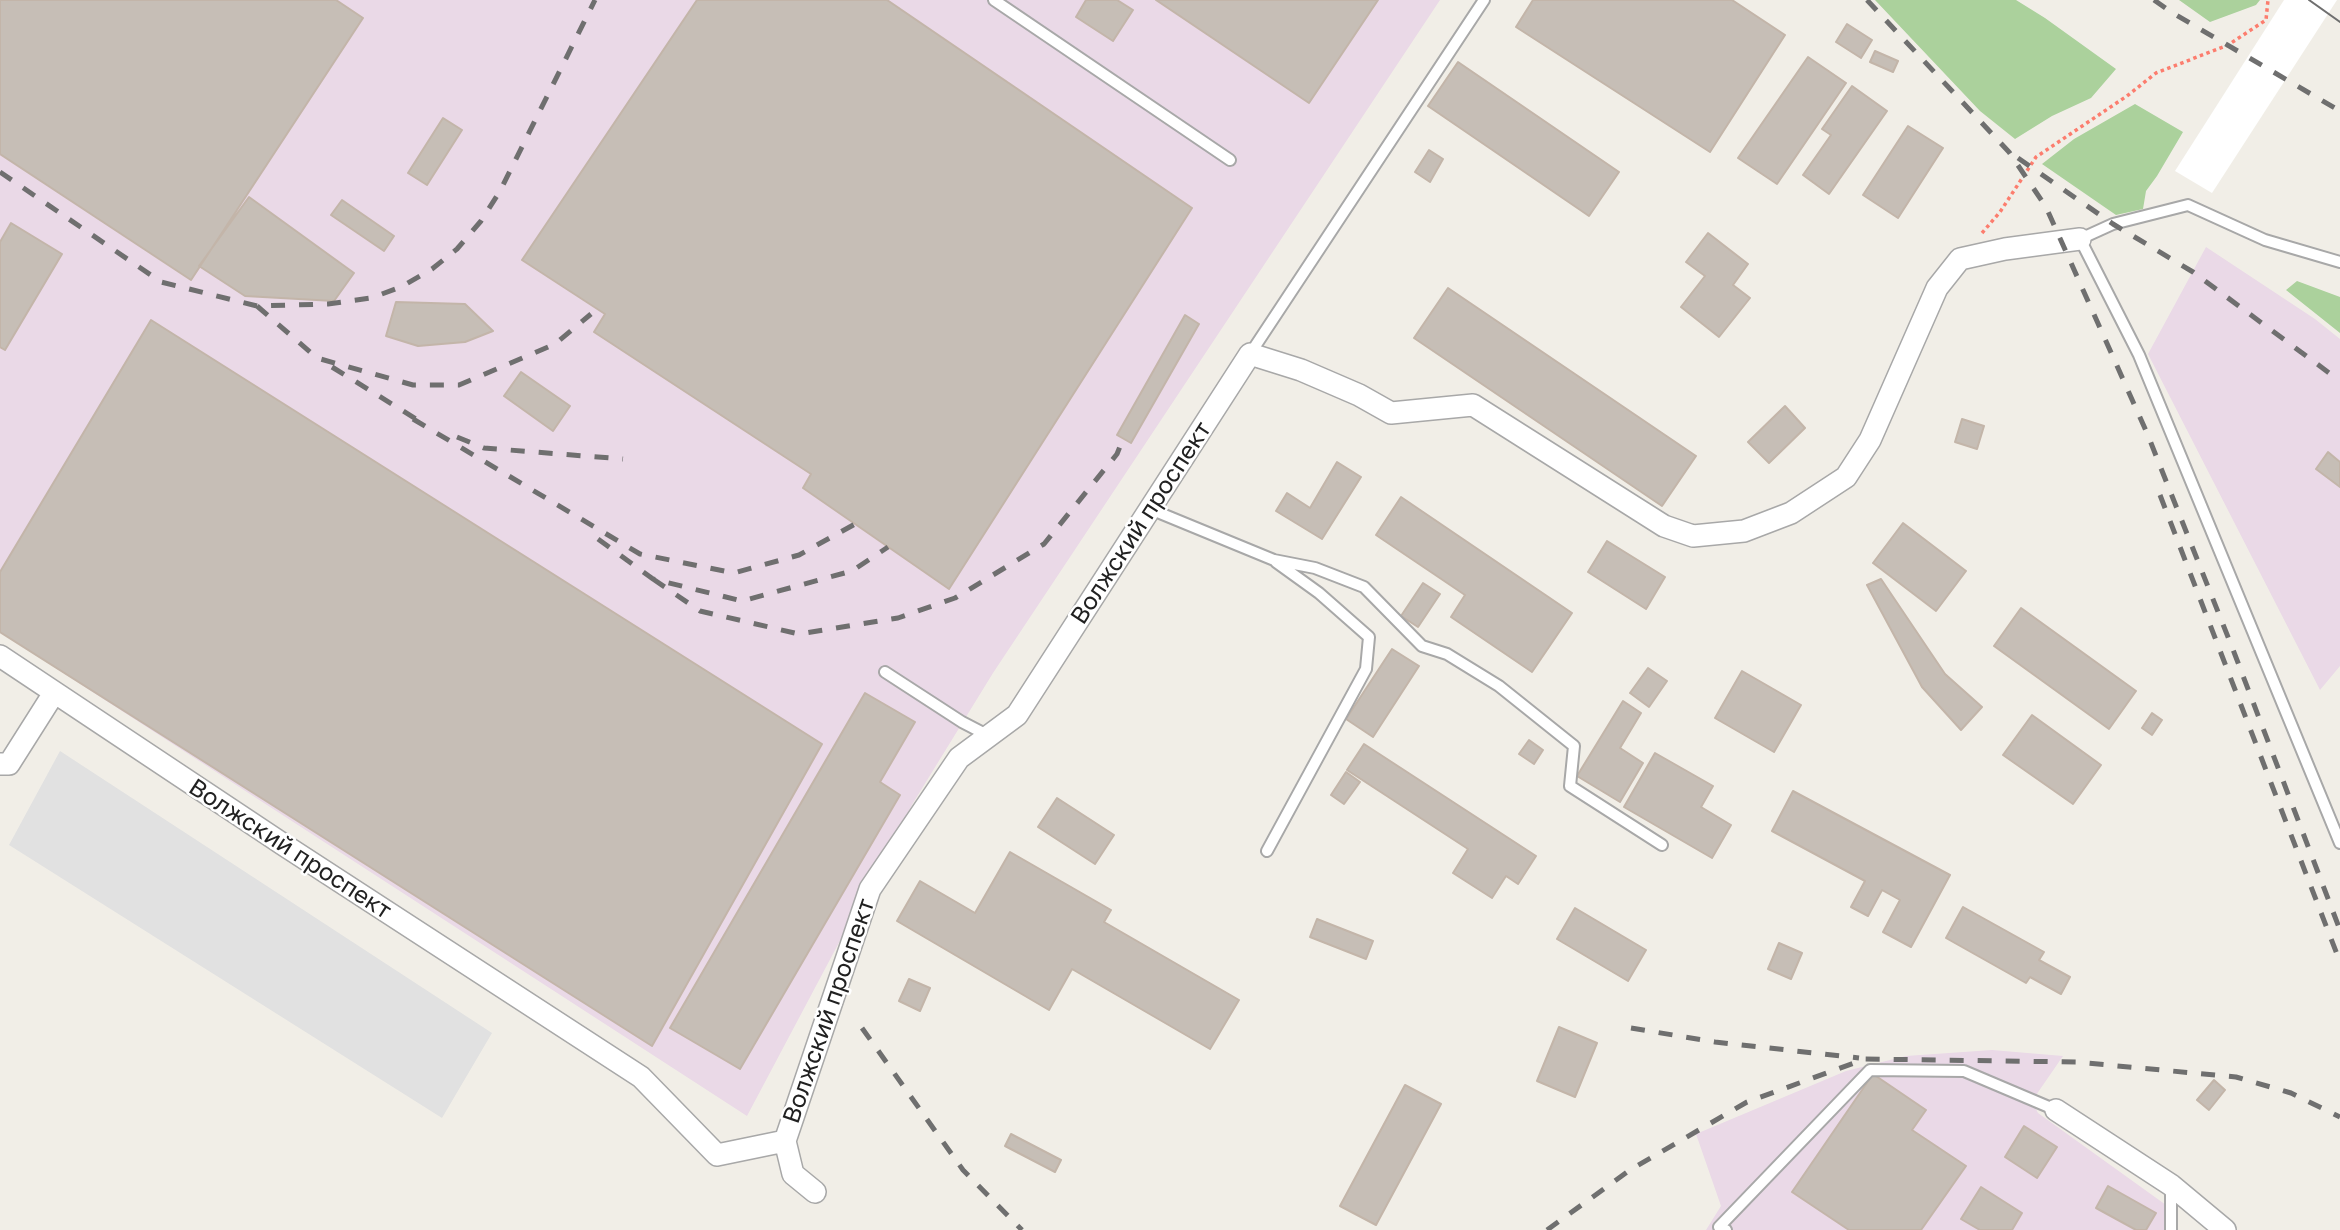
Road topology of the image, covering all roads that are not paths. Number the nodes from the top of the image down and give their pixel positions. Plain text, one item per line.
1 (994, 0) edge
2 (1485, 0) edge
3 (1230, 160) dead end
4 (2080, 239) junction
5 (2340, 262) edge
6 (1250, 354) junction
7 (1150, 509) junction
8 (1274, 560) junction
9 (0, 656) edge
10 (885, 672) dead end
11 (54, 693) junction
12 (989, 736) junction
13 (0, 764) edge
14 (2340, 843) edge
15 (1662, 845) dead end
16 (1266, 851) dead end
17 (2056, 1110) joint
18 (785, 1141) junction
19 (2171, 1185) junction
20 (815, 1192) dead end
21 (1727, 1230) edge
22 (2171, 1230) edge
23 (2225, 1230) edge

1 - 3 lane
2 - 6 lane
4 - 5 lane
4 - 6 street
4 - 14 lane
6 - 7 street, Волжский проспект
7 - 8 lane
7 - 12 street, Волжский проспект
8 - 15 lane
8 - 16 lane
9 - 11 street, Волжский проспект
10 - 12 lane
11 - 13 street
11 - 18 street, Волжский проспект
12 - 18 street, Волжский проспект
17 - 19 street
17 - 21 lane
18 - 20 street
19 - 22 lane
19 - 23 street

